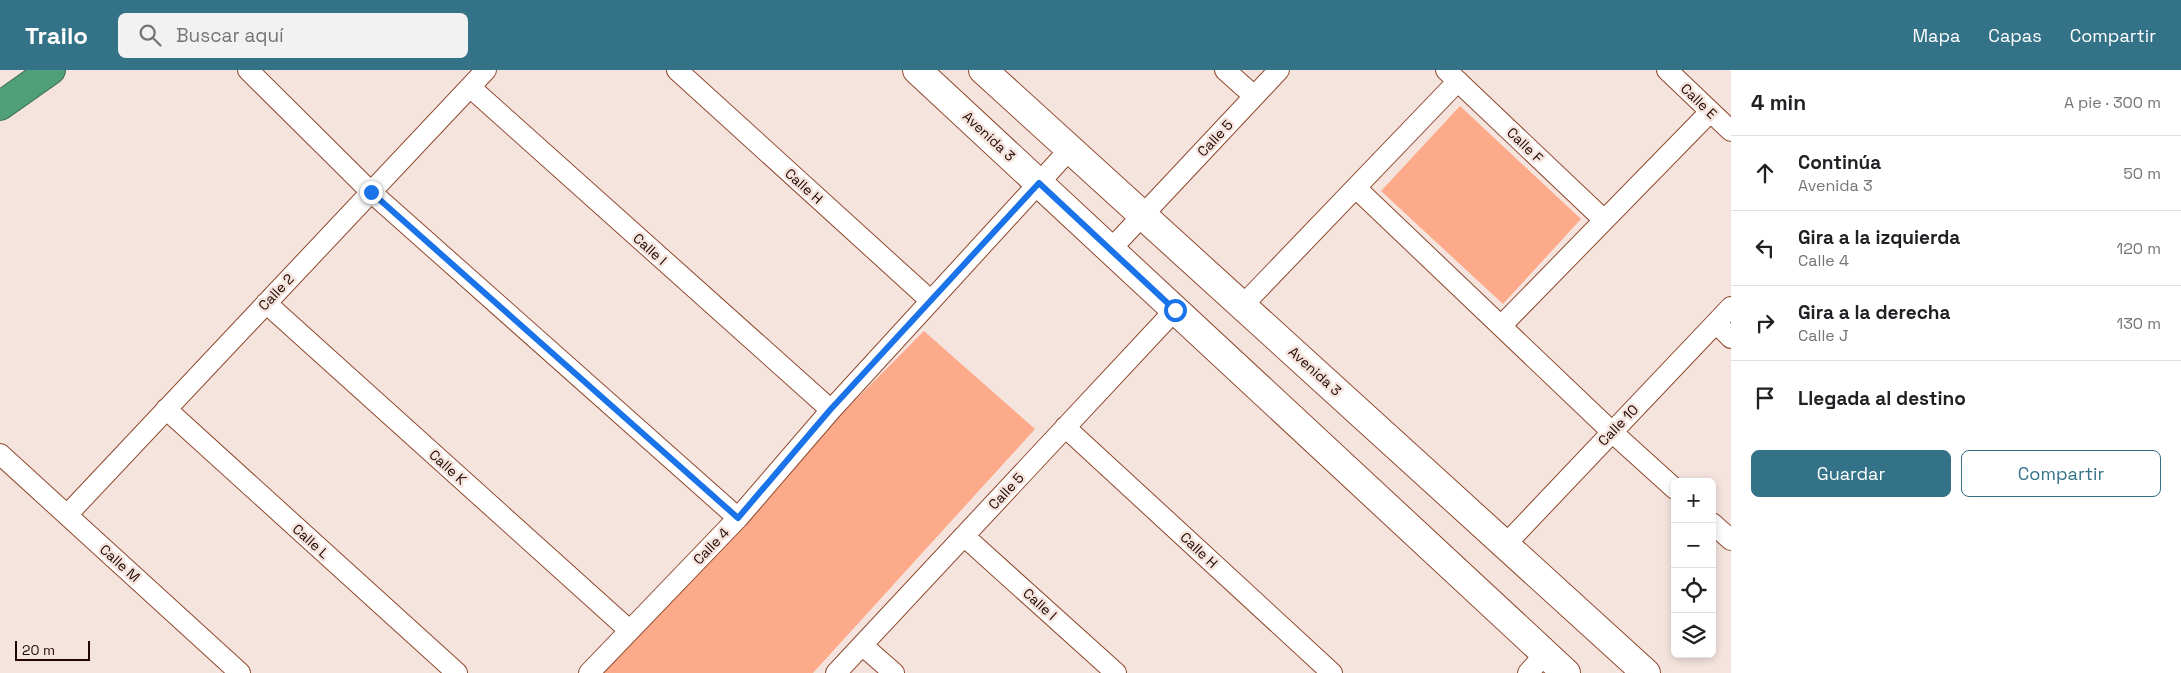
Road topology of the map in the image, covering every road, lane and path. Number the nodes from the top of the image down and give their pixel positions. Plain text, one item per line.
1 (51, 70) edge
2 (248, 70) edge
3 (486, 70) edge
4 (677, 70) edge
5 (917, 70) edge
6 (983, 70) edge
7 (1225, 70) edge
8 (1278, 70) edge
9 (1667, 70) edge
10 (1452, 76) edge
11 (470, 87) junction
12 (1254, 96) junction
13 (0, 106) edge
14 (1710, 112) junction
15 (1731, 131) edge
16 (1070, 149) junction
17 (1039, 183) junction
18 (1356, 188) junction
19 (371, 192) junction
20 (1143, 215) junction
21 (1604, 220) junction
22 (1110, 249) junction
23 (931, 301) junction
24 (266, 303) junction
25 (1243, 305) junction
26 (1731, 307) edge
27 (1175, 310) junction
28 (1716, 323) junction
29 (1501, 326) junction
30 (1731, 338) edge
31 (166, 409) junction
32 (830, 410) junction
33 (1066, 427) junction
34 (1612, 432) junction
35 (0, 454) edge
36 (1671, 485) edge
37 (67, 515) junction
38 (738, 518) junction
39 (1716, 527) edge
40 (964, 536) junction
41 (1731, 540) edge
42 (1506, 544) junction
43 (629, 630) junction
44 (862, 644) junction
45 (1537, 664) edge
46 (240, 673) edge
47 (456, 673) edge
48 (589, 673) edge
49 (836, 673) edge
50 (894, 673) edge
51 (1116, 673) edge
52 (1332, 673) edge
53 (1566, 673) edge
54 (1646, 673) edge

1 - 13 highway
2 - 19 street
3 - 11 street, Calle 2
4 - 23 street, Calle H
5 - 17 street, Avenida 3
6 - 16 street, Avenida 3
7 - 12 street
8 - 12 street, Calle 5
9 - 14 street, Calle E
10 - 18 street
10 - 21 street, Calle F
11 - 19 street, Calle 2
11 - 32 street, Calle I
12 - 20 street, Calle 5
14 - 15 street, Calle E
14 - 21 street
16 - 17 street, Calle 4
16 - 20 street, Avenida 3
17 - 22 street, Avenida 3
17 - 23 street, Calle 4
18 - 25 street
18 - 29 street
19 - 24 street, Calle 2
19 - 38 street
20 - 22 street, Calle 5
20 - 25 street, Avenida 3
21 - 29 street
22 - 27 street, Avenida 3
23 - 32 street, Calle 4
24 - 31 street, Calle 2
24 - 43 street, Calle K
25 - 42 street, Avenida 3
26 - 28 street, Calle 10
27 - 33 street, Calle 5
27 - 45 street, Avenida 3
28 - 30 street
28 - 34 street, Calle 10
29 - 34 street
31 - 37 street, Calle 2
31 - 47 street, Calle L
32 - 38 street, Calle 4
33 - 40 street, Calle 5
33 - 52 street, Calle H
34 - 36 street
34 - 42 street, Calle 10
35 - 37 street, Calle M
37 - 46 street, Calle M
38 - 43 street, Calle 4
39 - 41 street
40 - 44 street, Calle 5
40 - 51 street, Calle I
42 - 54 street, Avenida 3
43 - 48 street, Calle 4
44 - 49 street, Calle 5
44 - 50 street
45 - 53 street, Avenida 3

